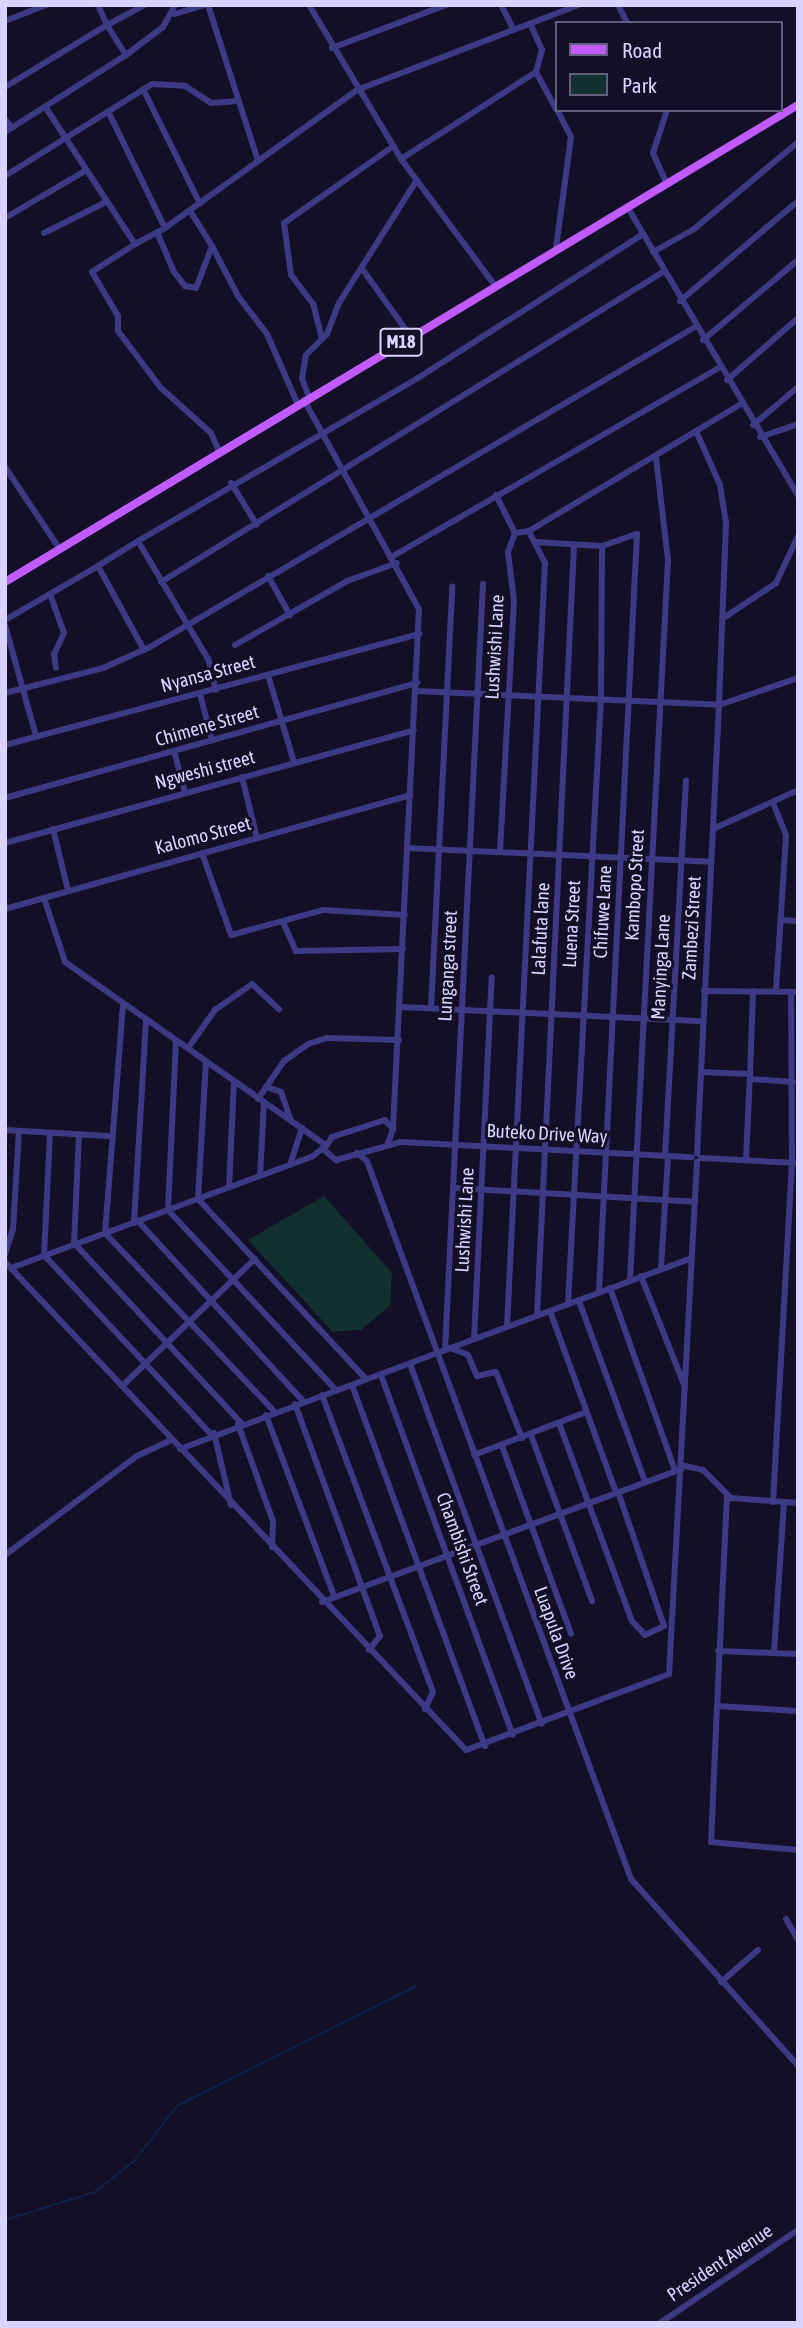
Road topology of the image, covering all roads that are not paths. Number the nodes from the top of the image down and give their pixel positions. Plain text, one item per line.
1 (46, 5) edge
2 (98, 5) edge
3 (145, 5) edge
4 (175, 5) edge
5 (207, 5) edge
6 (446, 5) edge
7 (501, 5) edge
8 (579, 5) edge
9 (618, 5) edge
10 (312, 6) edge
11 (175, 14) junction
12 (5, 21) edge
13 (626, 21) edge
14 (531, 24) junction
15 (107, 25) junction
16 (513, 30) junction
17 (332, 48) junction
18 (126, 55) junction
19 (536, 72) junction
20 (5, 87) edge
21 (143, 89) junction
22 (357, 90) junction
23 (238, 101) junction
24 (554, 105) edge
25 (798, 106) edge
26 (46, 108) junction
27 (108, 111) junction
28 (558, 112) edge
29 (666, 112) edge
30 (5, 119) edge
31 (9, 130) edge
32 (66, 142) junction
33 (798, 142) edge
34 (392, 147) junction
35 (401, 159) junction
36 (258, 161) junction
37 (83, 172) junction
38 (5, 176) edge
39 (416, 181) junction
40 (667, 184) junction
41 (798, 201) edge
42 (104, 203) junction
43 (200, 204) junction
44 (628, 208) junction
45 (191, 212) junction
46 (5, 218) edge
47 (165, 228) junction
48 (157, 232) junction
49 (44, 233) dead end
50 (643, 234) junction
51 (135, 244) junction
52 (212, 246) junction
53 (556, 248) junction
54 (653, 252) junction
55 (798, 260) edge
56 (363, 270) junction
57 (663, 272) junction
58 (496, 286) junction
59 (680, 301) junction
60 (798, 318) edge
61 (695, 327) junction
62 (411, 337) junction
63 (322, 339) junction
64 (703, 340) junction
65 (719, 368) junction
66 (727, 380) junction
67 (798, 387) edge
68 (304, 401) junction
69 (741, 404) junction
70 (798, 424) edge
71 (753, 425) junction
72 (696, 431) junction
73 (321, 432) junction
74 (760, 436) junction
75 (220, 453) junction
76 (656, 458) junction
77 (5, 467) edge
78 (344, 473) junction
79 (231, 483) junction
80 (496, 495) junction
81 (798, 495) edge
82 (369, 517) junction
83 (257, 524) junction
84 (529, 531) junction
85 (515, 533) junction
86 (798, 536) edge
87 (138, 541) junction
88 (535, 542) junction
89 (574, 545) junction
90 (602, 546) junction
91 (59, 548) junction
92 (393, 556) junction
93 (397, 563) junction
94 (98, 566) junction
95 (268, 576) junction
96 (5, 582) edge
97 (161, 582) junction
98 (483, 584) dead end
99 (452, 587) dead end
100 (50, 594) junction
101 (290, 615) junction
102 (725, 617) junction
103 (5, 623) edge
104 (188, 623) junction
105 (419, 634) junction
106 (234, 645) dead end
107 (144, 650) junction
108 (56, 668) dead end
109 (268, 675) junction
110 (798, 678) edge
111 (416, 687) junction
112 (23, 689) junction
113 (216, 690) junction
114 (447, 692) junction
115 (5, 693) edge
116 (200, 694) junction
117 (478, 694) junction
118 (508, 696) junction
119 (538, 697) junction
120 (568, 698) junction
121 (601, 699) junction
122 (630, 702) junction
123 (660, 703) junction
124 (719, 705) junction
125 (283, 721) junction
126 (414, 730) junction
127 (36, 736) junction
128 (212, 740) junction
129 (5, 745) edge
130 (174, 751) junction
131 (294, 762) junction
132 (242, 777) junction
133 (687, 781) dead end
134 (798, 790) edge
135 (185, 792) junction
136 (410, 795) junction
137 (5, 798) edge
138 (773, 803) junction
139 (53, 829) junction
140 (713, 829) junction
141 (257, 838) junction
142 (5, 843) edge
143 (408, 848) junction
144 (439, 849) junction
145 (469, 850) junction
146 (500, 851) junction
147 (202, 853) junction
148 (531, 853) junction
149 (562, 855) junction
150 (591, 857) junction
151 (621, 859) junction
152 (653, 860) junction
153 (682, 862) junction
154 (711, 862) junction
155 (68, 890) junction
156 (44, 898) junction
157 (5, 909) edge
158 (405, 915) junction
159 (782, 920) junction
160 (798, 921) edge
161 (283, 922) junction
162 (403, 950) junction
163 (492, 977) dead end
164 (705, 991) junction
165 (753, 991) junction
166 (776, 991) junction
167 (795, 992) edge
168 (123, 1005) junction
169 (401, 1007) junction
170 (431, 1008) junction
171 (462, 1008) junction
172 (279, 1009) dead end
173 (492, 1010) junction
174 (522, 1012) junction
175 (552, 1014) junction
176 (583, 1016) junction
177 (613, 1017) junction
178 (642, 1018) junction
179 (146, 1020) junction
180 (674, 1020) junction
181 (703, 1021) junction
182 (399, 1040) junction
183 (176, 1041) junction
184 (188, 1048) junction
185 (206, 1061) junction
186 (701, 1072) junction
187 (750, 1076) junction
188 (234, 1082) junction
189 (793, 1082) junction
190 (266, 1087) junction
191 (261, 1101) junction
192 (394, 1109) junction
193 (385, 1120) junction
194 (291, 1121) junction
195 (302, 1128) junction
196 (5, 1130) edge
197 (19, 1131) junction
198 (393, 1131) junction
199 (50, 1133) junction
200 (79, 1134) junction
201 (108, 1136) junction
202 (401, 1142) junction
203 (388, 1143) junction
204 (454, 1144) junction
205 (324, 1145) junction
206 (485, 1146) junction
207 (372, 1148) junction
208 (514, 1148) junction
209 (545, 1150) junction
210 (575, 1151) junction
211 (606, 1152) junction
212 (357, 1153) junction
213 (636, 1154) junction
214 (313, 1156) junction
215 (666, 1156) junction
216 (329, 1158) junction
217 (697, 1158) junction
218 (746, 1160) junction
219 (367, 1161) junction
220 (795, 1163) edge
221 (290, 1165) junction
222 (260, 1176) junction
223 (229, 1187) junction
224 (455, 1188) junction
225 (482, 1192) junction
226 (512, 1193) junction
227 (543, 1196) junction
228 (198, 1199) junction
229 (573, 1199) junction
230 (603, 1199) junction
231 (632, 1201) junction
232 (665, 1201) junction
233 (695, 1202) junction
234 (168, 1210) junction
235 (136, 1222) junction
236 (105, 1233) junction
237 (74, 1244) junction
238 (5, 1254) edge
239 (44, 1255) junction
240 (692, 1258) junction
241 (255, 1259) junction
242 (8, 1265) edge
243 (661, 1268) junction
244 (641, 1276) junction
245 (232, 1280) junction
246 (630, 1280) junction
247 (610, 1288) junction
248 (599, 1292) junction
249 (579, 1301) junction
250 (211, 1303) junction
251 (568, 1304) junction
252 (550, 1311) junction
253 (537, 1316) junction
254 (190, 1323) junction
255 (507, 1326) junction
256 (474, 1339) junction
257 (168, 1343) junction
258 (448, 1349) junction
259 (437, 1353) junction
260 (145, 1363) junction
261 (410, 1364) junction
262 (381, 1375) junction
263 (366, 1379) junction
264 (352, 1385) junction
265 (122, 1386) junction
266 (685, 1387) junction
267 (335, 1390) junction
268 (322, 1395) junction
269 (303, 1401) junction
270 (295, 1404) junction
271 (274, 1411) junction
272 (586, 1412) junction
273 (266, 1415) junction
274 (240, 1423) junction
275 (559, 1423) junction
276 (212, 1434) junction
277 (531, 1434) junction
278 (522, 1438) junction
279 (171, 1440) junction
280 (502, 1446) junction
281 (180, 1449) junction
282 (474, 1455) junction
283 (679, 1468) junction
284 (646, 1481) junction
285 (617, 1492) junction
286 (727, 1495) junction
287 (773, 1502) junction
288 (588, 1503) junction
289 (784, 1503) junction
290 (798, 1503) edge
291 (231, 1505) junction
292 (560, 1514) junction
293 (530, 1526) junction
294 (504, 1535) junction
295 (475, 1544) junction
296 (272, 1547) junction
297 (5, 1555) edge
298 (447, 1555) junction
299 (419, 1565) junction
300 (390, 1576) junction
301 (362, 1587) junction
302 (334, 1596) junction
303 (592, 1601) dead end
304 (322, 1602) junction
305 (663, 1629) junction
306 (571, 1634) dead end
307 (672, 1634) junction
308 (369, 1650) junction
309 (718, 1651) junction
310 (774, 1653) junction
311 (798, 1654) edge
312 (717, 1706) junction
313 (425, 1709) junction
314 (798, 1711) edge
315 (569, 1714) junction
316 (542, 1724) junction
317 (513, 1735) junction
318 (485, 1746) junction
319 (798, 1850) edge
320 (786, 1919) dead end
321 (798, 1940) edge
322 (758, 1950) dead end
323 (721, 1982) junction
324 (798, 2066) edge
325 (798, 2230) edge
326 (660, 2323) edge

1 - 12 street
2 - 15 street
3 - 15 street
4 - 11 street
5 - 11 street
5 - 23 street
6 - 17 street
7 - 16 street
8 - 14 street
9 - 13 street
10 - 17 street
11 - 18 street
14 - 16 street
14 - 19 street
15 - 18 street
15 - 20 street
16 - 22 street
17 - 22 street
18 - 26 street
19 - 24 street
19 - 35 street
21 - 23 street
21 - 27 street
21 - 43 street
22 - 34 street
22 - 36 street
23 - 36 street
25 - 40 main road, M18
26 - 31 street
26 - 32 street
27 - 32 street
27 - 47 street
28 - 53 street
29 - 40 street
30 - 31 street
32 - 37 street
32 - 38 street
33 - 54 street
34 - 35 street
34 - 63 street
35 - 39 street
36 - 43 street
37 - 42 street
37 - 46 street
39 - 56 street
39 - 58 street
40 - 44 main road, M18
41 - 59 street
42 - 49 street
42 - 51 street
43 - 45 street
44 - 50 street
44 - 53 main road, M18
45 - 47 street
45 - 52 street
47 - 48 street
48 - 51 street
48 - 52 street
50 - 54 street
50 - 73 street
51 - 75 street
52 - 68 street
53 - 58 main road, M18
54 - 57 street
55 - 64 street
56 - 62 street
56 - 63 street
57 - 59 street
57 - 78 street
58 - 62 main road, M18
59 - 61 street
60 - 66 street
61 - 64 street
61 - 82 street
62 - 68 main road, M18
63 - 68 street
64 - 65 street
65 - 66 street
65 - 80 street
66 - 69 street
67 - 71 street
68 - 73 street
68 - 75 main road, M18
69 - 71 street
69 - 72 street
70 - 74 street
71 - 74 street
72 - 76 street
72 - 102 street, Zambezi Street
73 - 78 street
73 - 79 street
74 - 81 street
75 - 91 main road, M18
76 - 84 street
76 - 123 street, Kambopo Street
77 - 91 street
78 - 82 street
78 - 83 street
79 - 83 street
79 - 87 street
80 - 85 street
80 - 92 street
82 - 92 street
82 - 95 street
83 - 97 street
84 - 85 street
84 - 88 street
85 - 118 street, Lushwishi Lane
86 - 102 street
87 - 94 street
87 - 97 street
88 - 89 street
88 - 119 street
89 - 90 street
89 - 120 street, Lalafuta lane
90 - 121 street, Luena Street
90 - 122 street, Chifuwe Lane
91 - 96 main road, M18
92 - 93 street
93 - 101 street
93 - 105 street
94 - 100 street
94 - 107 street
95 - 101 street
95 - 104 street
97 - 104 street
98 - 117 street, Lunganga street
99 - 114 street
100 - 103 street
100 - 108 street
101 - 106 street
102 - 124 street, Zambezi Street
103 - 112 street
104 - 107 street
104 - 113 street
105 - 109 street, Nyansa Street
105 - 111 street
107 - 112 street
109 - 113 street, Nyansa Street
109 - 125 street
110 - 124 street
111 - 114 street
111 - 125 street, Chimene Street
111 - 126 street
112 - 115 street
112 - 127 street
113 - 116 street, Nyansa Street
114 - 117 street
114 - 144 street
116 - 127 street, Nyansa Street
116 - 128 street
117 - 118 street
117 - 145 street, Lunganga street
118 - 119 street
118 - 146 street, Lushwishi Lane
119 - 120 street
119 - 148 street
120 - 121 street
120 - 149 street, Lalafuta lane
121 - 122 street
121 - 150 street, Luena Street
122 - 123 street
122 - 151 street, Chifuwe Lane
123 - 124 street
123 - 152 street, Kambopo Street
124 - 140 street, Zambezi Street
125 - 128 street, Chimene Street
125 - 131 street
126 - 131 street, Ngweshi street
126 - 136 street
127 - 129 street, Nyansa Street
128 - 130 street, Chimene Street
130 - 135 street
130 - 137 street, Chimene Street
131 - 132 street, Ngweshi street
132 - 135 street, Ngweshi street
132 - 141 street
133 - 153 street, Manyinga Lane
134 - 138 street
135 - 139 street, Ngweshi street
136 - 141 street, Kalomo Street
136 - 143 street
138 - 140 street
138 - 159 street
139 - 142 street, Ngweshi street
139 - 155 street
140 - 154 street, Zambezi Street
141 - 147 street, Kalomo Street
143 - 144 street
143 - 158 street
144 - 145 street
144 - 170 street
145 - 146 street
145 - 171 street, Lunganga street
146 - 148 street
147 - 155 street, Kalomo Street
147 - 161 street
148 - 149 street
148 - 174 street
149 - 150 street
149 - 175 street, Lalafuta lane
150 - 151 street
150 - 176 street, Luena Street
151 - 152 street
151 - 177 street, Chifuwe Lane
152 - 153 street
152 - 178 street, Kambopo Street
153 - 154 street
153 - 180 street, Manyinga Lane
154 - 164 street, Zambezi Street
155 - 156 street, Kalomo Street
156 - 157 street, Kalomo Street
156 - 168 street
158 - 161 street
158 - 162 street
159 - 160 street
159 - 166 street
161 - 162 street
162 - 169 street
163 - 173 street, Lushwishi Lane
164 - 165 street
164 - 181 street, Zambezi Street
165 - 166 street
165 - 187 street
166 - 167 street
167 - 189 street
168 - 179 street
168 - 201 street
169 - 170 street
169 - 182 street
170 - 171 street
171 - 173 street
171 - 204 street, Lunganga street
172 - 184 street
173 - 174 street
173 - 206 street, Lushwishi Lane
174 - 175 street
174 - 208 street
175 - 176 street
175 - 209 street, Lalafuta lane
176 - 177 street
176 - 210 street, Luena Street
177 - 178 street
177 - 211 street, Chifuwe Lane
178 - 180 street
178 - 213 street, Kambopo Street
179 - 183 street
179 - 235 street
180 - 181 street
180 - 215 street, Manyinga Lane
181 - 186 street, Zambezi Street
182 - 190 street
182 - 192 street
183 - 184 street
183 - 234 street
184 - 185 street
185 - 188 street
185 - 228 street
186 - 187 street
186 - 217 street, Zambezi Street
187 - 189 street
187 - 218 street
188 - 191 street
188 - 223 street
189 - 220 street
190 - 191 street
190 - 194 street
191 - 194 street
191 - 222 street
192 - 193 street
192 - 198 street
193 - 198 street
193 - 205 street
194 - 195 street
195 - 205 street
195 - 221 street
196 - 197 street
197 - 199 street
197 - 238 street
198 - 202 street
198 - 203 street
199 - 200 street
199 - 239 street
200 - 201 street
200 - 237 street
201 - 236 street
202 - 203 street, Buteko Drive Way
202 - 204 street, Buteko Drive Way
203 - 207 street, Buteko Drive Way
204 - 206 street, Buteko Drive Way
204 - 224 street, Lunganga street
205 - 214 street
205 - 216 street
206 - 208 street, Buteko Drive Way
206 - 225 street, Lushwishi Lane
207 - 212 street, Buteko Drive Way
207 - 219 street
208 - 209 street, Buteko Drive Way
208 - 226 street
209 - 210 street, Buteko Drive Way
209 - 227 street, Lalafuta lane
210 - 211 street, Buteko Drive Way
210 - 229 street, Luena Street
211 - 213 street, Buteko Drive Way
211 - 230 street, Chifuwe Lane
212 - 216 street, Buteko Drive Way
212 - 219 street
213 - 215 street, Buteko Drive Way
213 - 231 street, Kambopo Street
214 - 216 street, Buteko Drive Way
214 - 221 street
215 - 217 street, Buteko Drive Way
215 - 232 street, Manyinga Lane
217 - 218 street, Buteko Drive Way
217 - 233 street, Zambezi Street
218 - 220 street, Buteko Drive Way
219 - 259 street, Luapula Drive
220 - 287 street
221 - 222 street
222 - 223 street
223 - 228 street
224 - 225 street
224 - 258 street, Lunganga street
225 - 226 street
225 - 256 street, Lushwishi Lane
226 - 227 street
226 - 255 street
227 - 229 street
227 - 253 street, Lalafuta lane
228 - 234 street
228 - 241 street
229 - 230 street
229 - 251 street, Luena Street
230 - 231 street
230 - 248 street, Chifuwe Lane
231 - 232 street
231 - 246 street, Kambopo Street
232 - 233 street
232 - 243 street, Manyinga Lane
233 - 240 street, Zambezi Street
234 - 235 street
234 - 245 street
235 - 236 street
235 - 250 street
236 - 237 street
236 - 254 street
237 - 239 street
237 - 257 street
239 - 242 street
239 - 260 street
240 - 243 street
240 - 266 street, Zambezi Street
241 - 245 street
241 - 263 street
242 - 265 street
243 - 244 street
244 - 246 street
244 - 266 street
245 - 250 street
245 - 267 street
246 - 247 street
247 - 248 street
247 - 283 street
248 - 249 street
249 - 251 street
249 - 284 street
250 - 254 street
250 - 269 street
251 - 252 street
252 - 253 street
252 - 272 street
253 - 255 street
254 - 257 street
254 - 271 street
255 - 256 street
256 - 258 street
257 - 260 street
257 - 274 street
258 - 259 street
258 - 278 street
259 - 261 street
259 - 282 street, Luapula Drive
260 - 265 street
260 - 276 street
261 - 262 street
261 - 295 street
262 - 263 street
262 - 298 street, Chambishi Street
263 - 264 street
264 - 267 street
264 - 299 street
265 - 279 street
266 - 283 street, Zambezi Street
267 - 268 street
268 - 269 street
268 - 300 street
269 - 270 street
270 - 271 street
270 - 301 street
271 - 273 street
272 - 275 street
272 - 285 street
273 - 274 street
273 - 302 street
274 - 276 street
274 - 296 street
275 - 277 street
275 - 288 street
276 - 281 street
276 - 291 street
277 - 278 street
277 - 292 street
278 - 280 street
279 - 281 street
279 - 297 street
280 - 282 street
280 - 293 street
281 - 291 street
282 - 294 street, Luapula Drive
283 - 284 street
283 - 286 street
283 - 307 street, Zambezi Street
284 - 285 street
285 - 288 street
285 - 305 street
286 - 287 street
286 - 309 street
287 - 289 street
288 - 292 street
288 - 305 street
289 - 290 street
289 - 310 street
291 - 296 street
292 - 293 street
292 - 303 street
293 - 294 street
293 - 306 street
294 - 295 street
294 - 315 street, Luapula Drive
295 - 298 street
295 - 316 street
296 - 304 street
298 - 299 street
298 - 317 street, Chambishi Street
299 - 300 street
299 - 318 street
300 - 301 street
300 - 313 street
301 - 302 street
301 - 308 street
302 - 304 street
304 - 308 street
305 - 307 street
307 - 315 street, Zambezi Street
308 - 313 street
309 - 310 street
309 - 312 street
310 - 311 street
312 - 314 street
312 - 319 street
313 - 318 street
315 - 316 street
315 - 323 street, Luapula Drive
316 - 317 street
317 - 318 street
320 - 321 street
322 - 323 street
323 - 324 street, Luapula Drive
325 - 326 street, President Avenue

